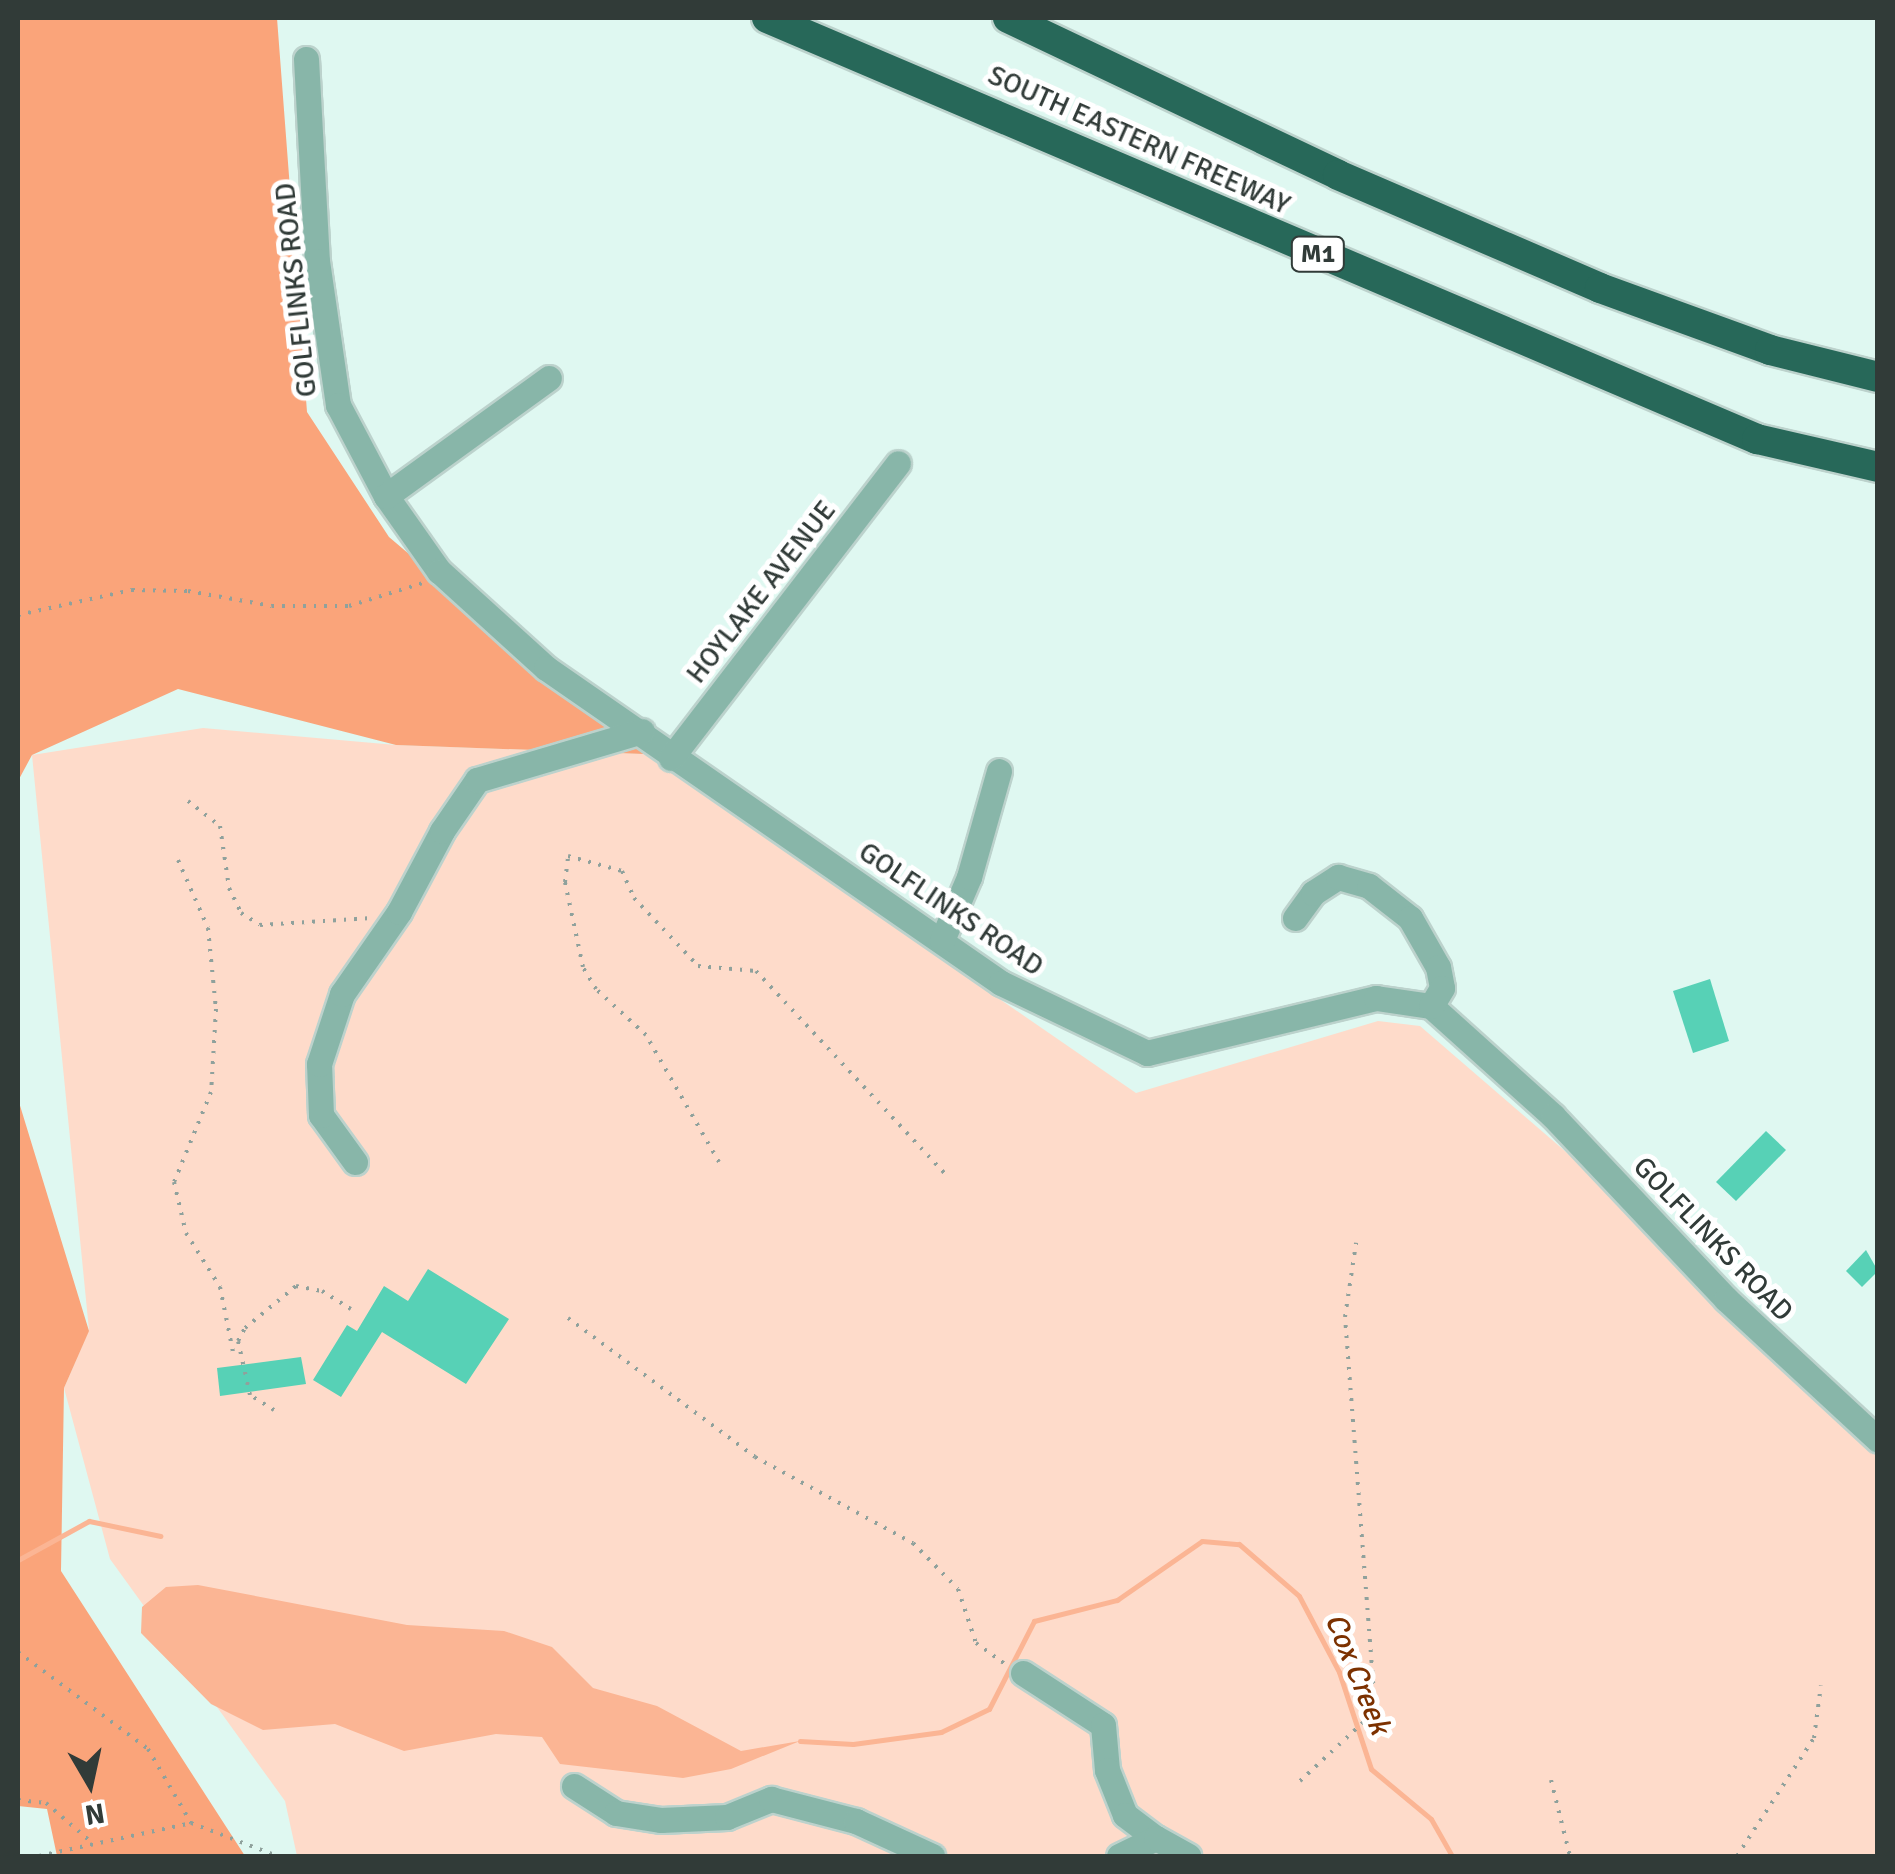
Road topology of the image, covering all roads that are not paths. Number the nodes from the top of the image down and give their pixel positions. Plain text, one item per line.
1 (766, 18) edge
2 (1008, 18) edge
3 (306, 59) dead end
4 (1878, 377) edge
5 (549, 378) dead end
6 (898, 463) dead end
7 (1878, 467) edge
8 (386, 496) junction
9 (642, 731) junction
10 (671, 758) junction
11 (999, 772) dead end
12 (1295, 918) dead end
13 (942, 940) junction
14 (1431, 1006) junction
15 (355, 1162) dead end
16 (1878, 1440) edge
17 (1012, 1667) road end
18 (574, 1786) dead end
19 (1156, 1838) junction
20 (932, 1856) edge
21 (1119, 1856) edge
22 (1188, 1856) edge

1 - 7 highway, SOUTH EASTERN FREEWAY / M1
2 - 4 highway, SOUTH EASTERN FREEWAY
3 - 8 street, GOLFLINKS ROAD
5 - 8 street
6 - 10 street, HOYLAKE AVENUE
8 - 9 street, GOLFLINKS ROAD
9 - 10 street, GOLFLINKS ROAD
9 - 15 street
10 - 13 street, GOLFLINKS ROAD
11 - 13 street
12 - 14 street
13 - 14 street, GOLFLINKS ROAD
14 - 16 street, GOLFLINKS ROAD
17 - 19 street
18 - 20 street
19 - 21 street
19 - 22 street

